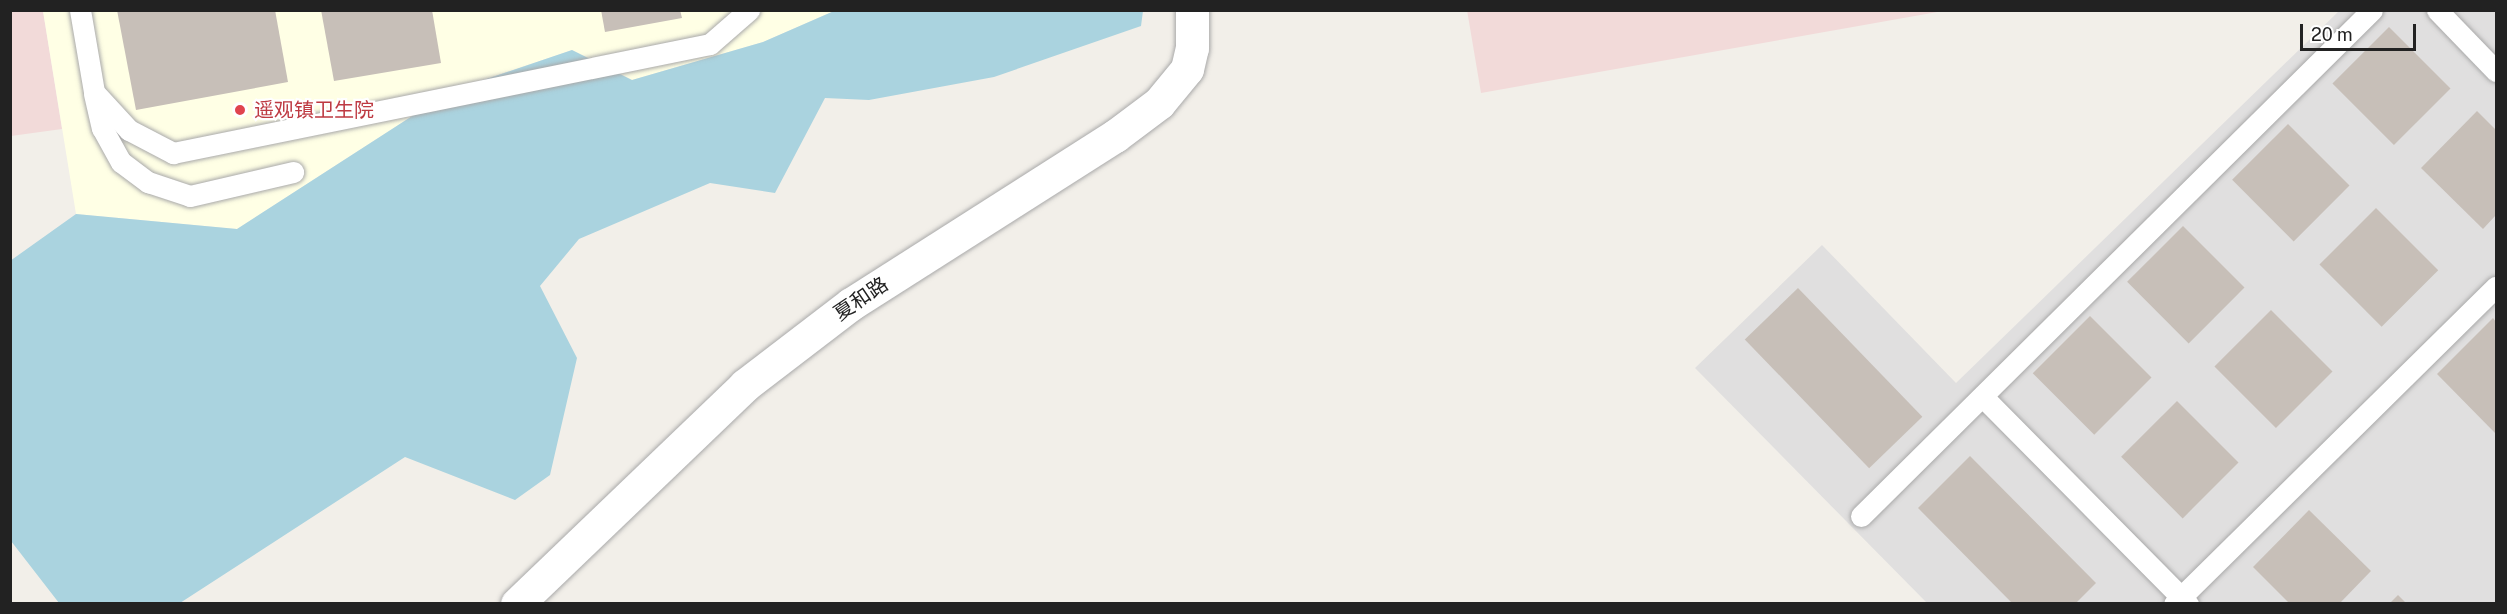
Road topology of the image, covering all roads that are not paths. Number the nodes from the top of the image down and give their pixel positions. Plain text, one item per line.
1 (80, 10) edge
2 (749, 10) edge
3 (1192, 10) edge
4 (2372, 10) edge
5 (2437, 10) edge
6 (2496, 71) edge
7 (94, 92) junction
8 (293, 172) dead end
9 (2496, 287) edge
10 (1984, 398) junction
11 (1862, 516) dead end
12 (2182, 601) edge
13 (518, 603) edge

1 - 7 lane
2 - 7 lane
3 - 13 street, 夏和路
4 - 10 lane
5 - 6 lane
7 - 8 lane
9 - 12 lane
10 - 11 lane
10 - 12 lane

